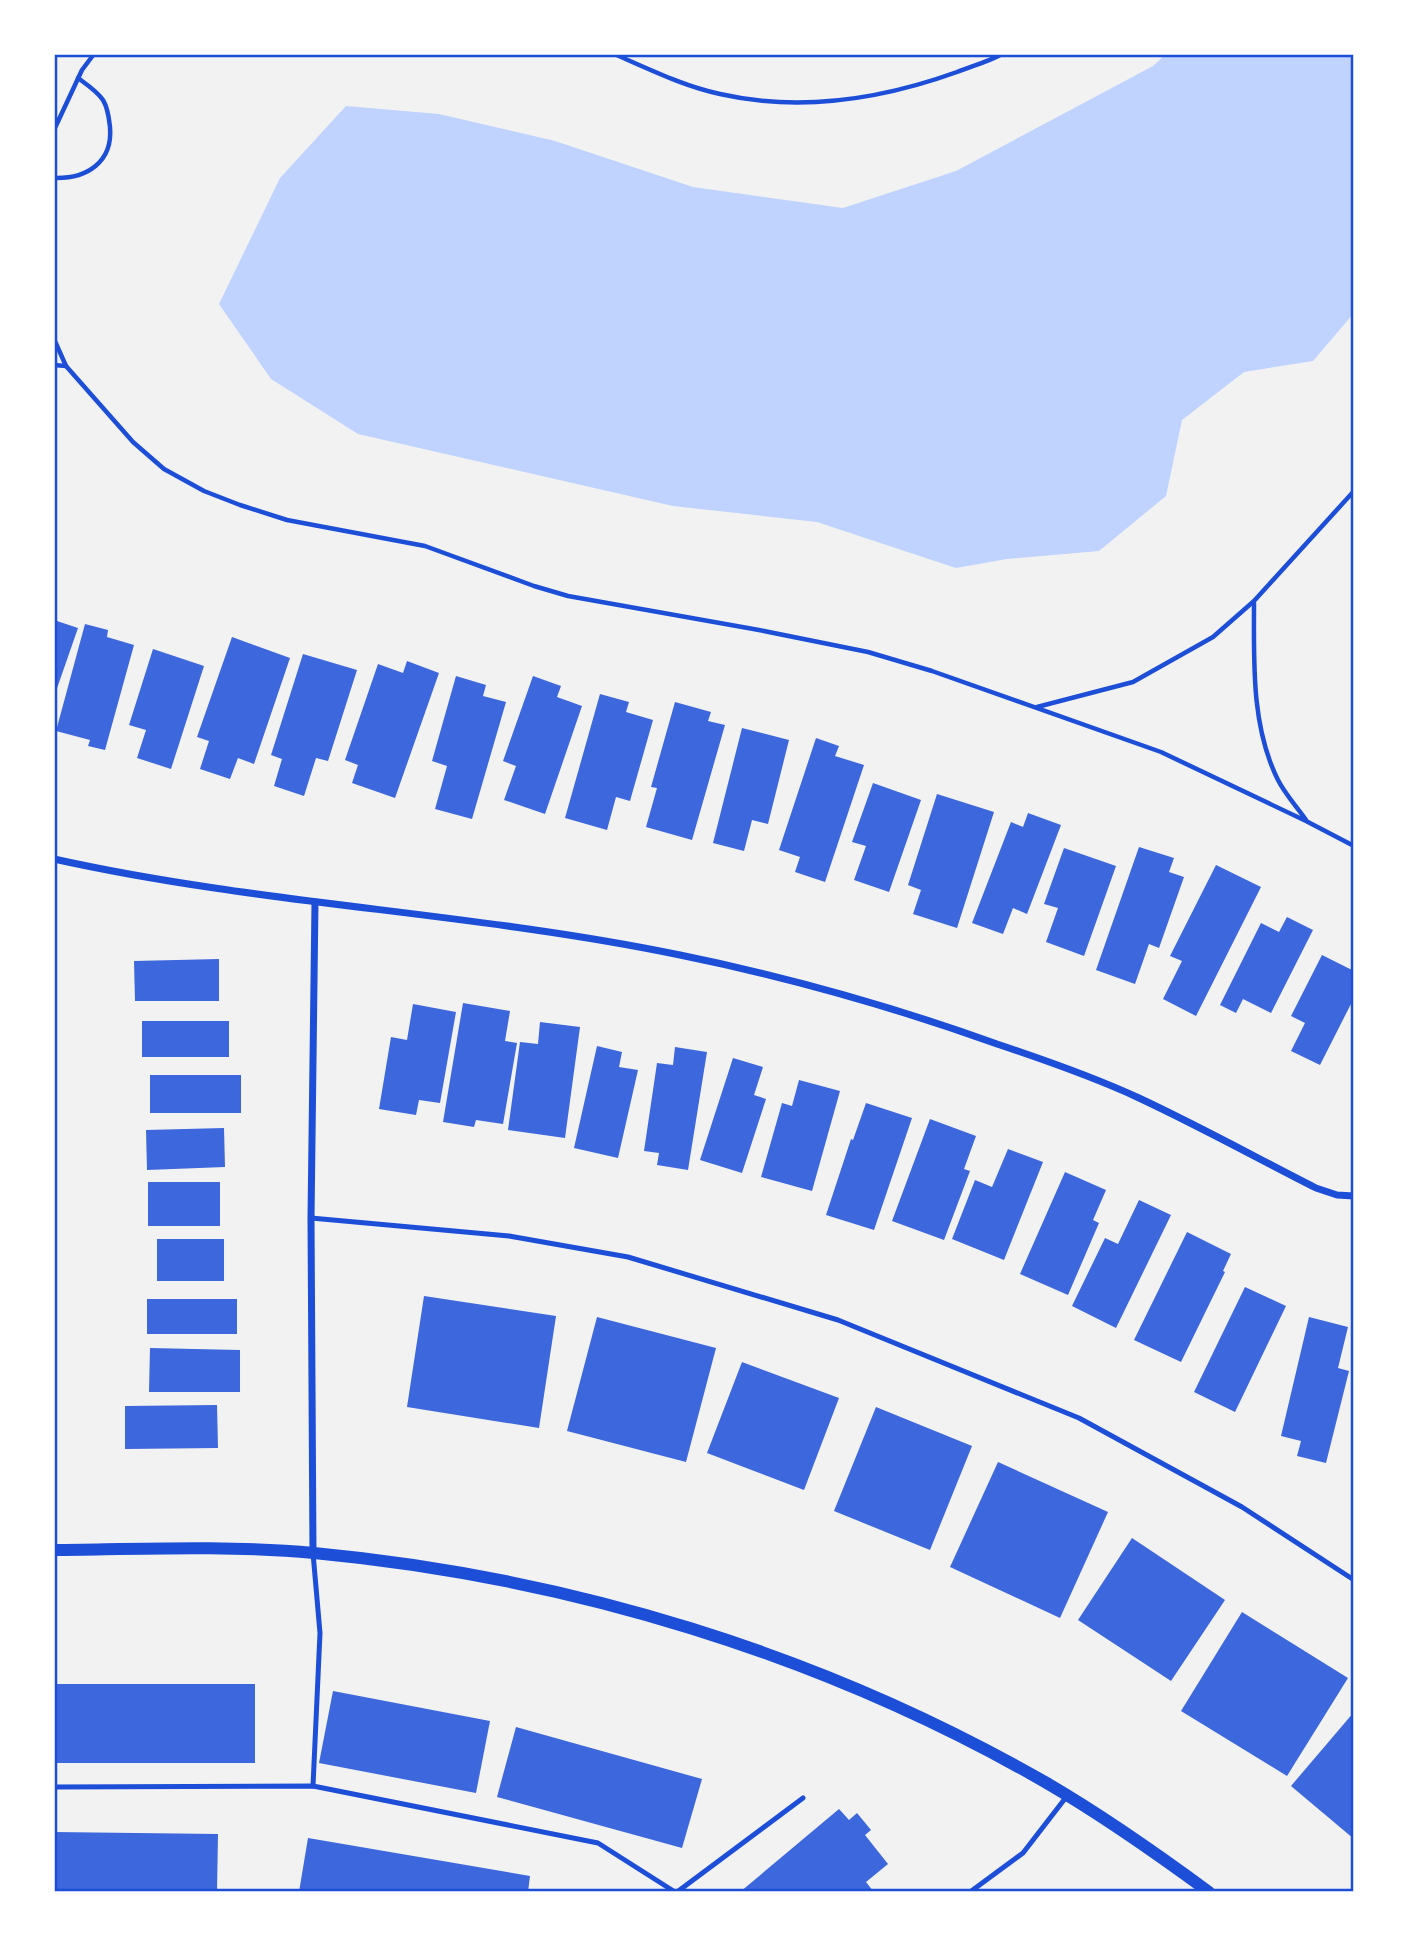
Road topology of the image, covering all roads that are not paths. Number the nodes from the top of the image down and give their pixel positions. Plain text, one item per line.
1 (54, 859) edge
2 (315, 902) junction
3 (1354, 1196) edge
4 (311, 1217) junction
5 (54, 1550) edge
6 (313, 1553) junction
7 (1354, 1580) edge
8 (313, 1786) junction
9 (54, 1787) edge
10 (1067, 1796) junction
11 (803, 1798) dead end
12 (676, 1892) edge
13 (970, 1892) edge
14 (1209, 1892) edge

1 - 2 street
2 - 3 street
2 - 4 street
4 - 6 street
4 - 7 lane
5 - 6 street
6 - 8 lane
6 - 10 street
8 - 9 lane
8 - 12 lane
10 - 13 lane
10 - 14 street
11 - 12 lane

